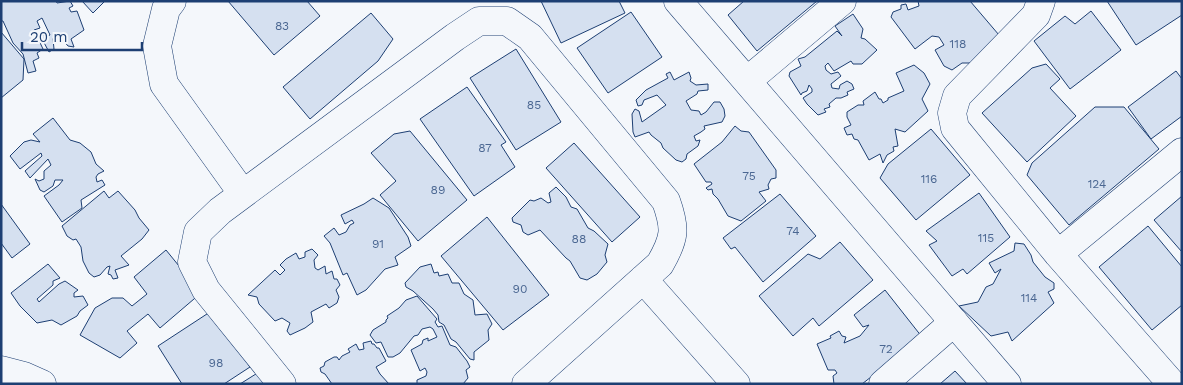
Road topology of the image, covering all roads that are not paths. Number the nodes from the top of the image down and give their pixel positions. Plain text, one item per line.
1 (172, 1) edge
2 (678, 1) edge
3 (842, 1) edge
4 (1041, 1) edge
5 (747, 81) junction
6 (1182, 152) edge
7 (243, 194) junction
8 (1058, 254) junction
9 (643, 279) junction
10 (954, 322) junction
11 (1, 370) edge
12 (42, 384) edge
13 (282, 384) edge
14 (526, 384) edge
15 (736, 384) edge
16 (883, 384) edge
17 (1007, 384) edge
18 (1172, 384) edge

1 - 7 street
2 - 5 street
3 - 5 street
4 - 8 street
5 - 10 street
6 - 8 street
7 - 9 street
7 - 13 street
8 - 18 street
9 - 14 street
9 - 15 street
10 - 16 street
10 - 17 street
11 - 12 street

